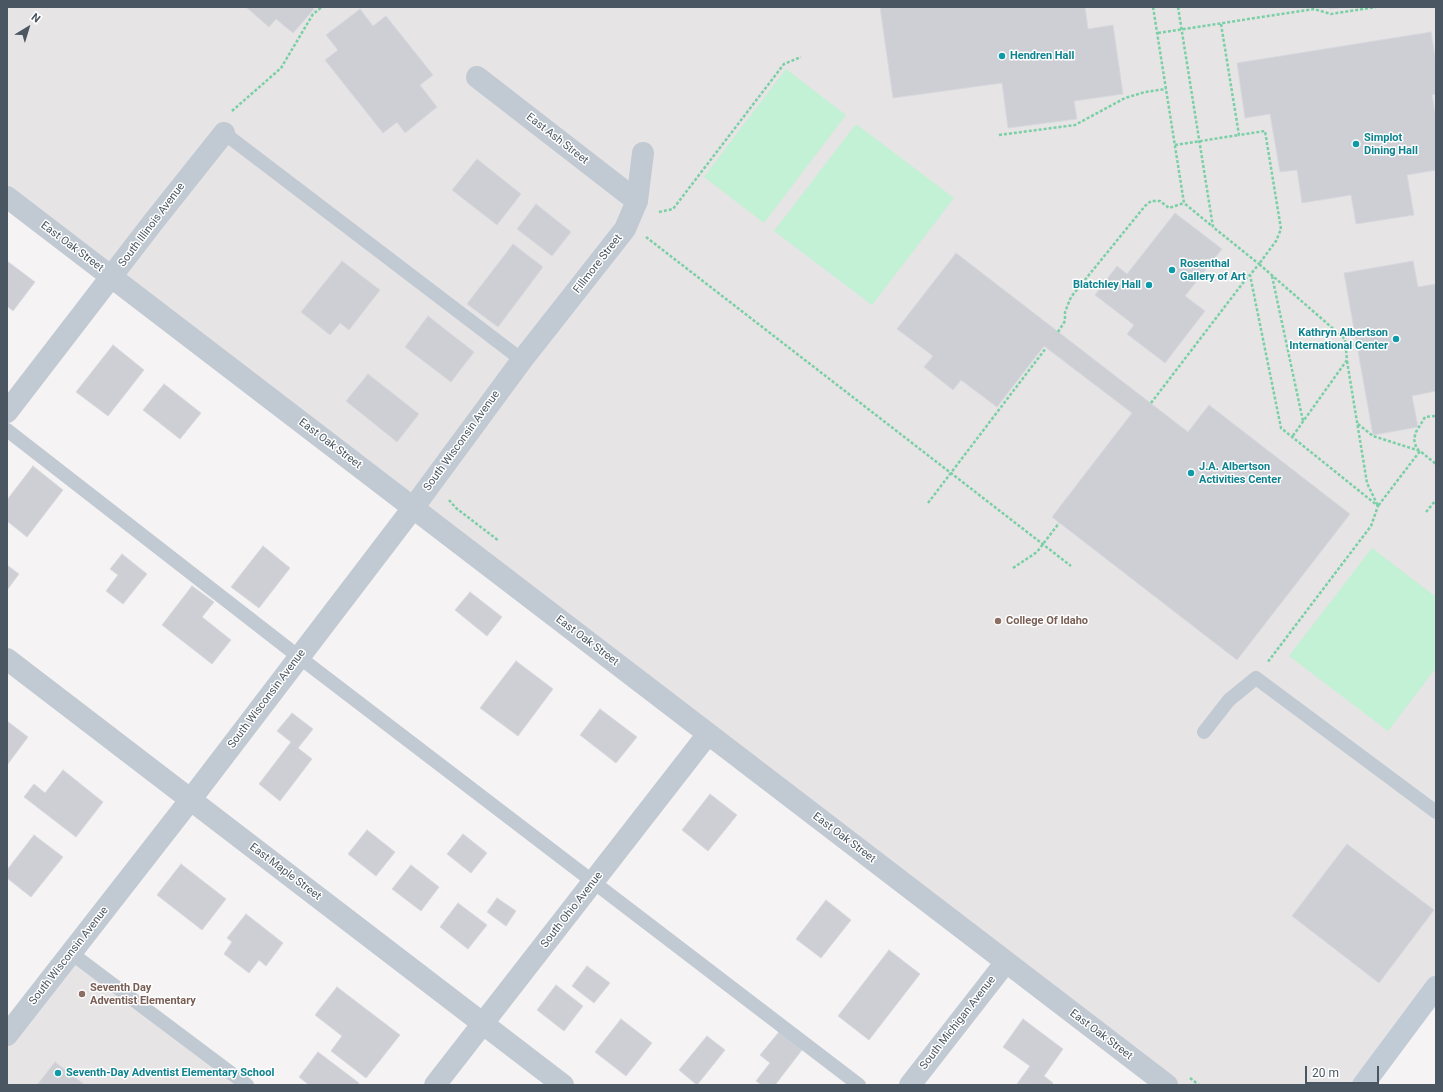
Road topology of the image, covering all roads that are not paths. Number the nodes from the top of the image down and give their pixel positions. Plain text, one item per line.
1 (477, 76) dead end
2 (224, 133) joint
3 (643, 153) dead end
4 (7, 197) edge
5 (637, 201) junction
6 (112, 278) junction
7 (522, 360) junction
8 (7, 412) edge
9 (7, 430) edge
10 (413, 508) junction
11 (299, 657) junction
12 (7, 658) edge
13 (1204, 732) dead end
14 (708, 734) junction
15 (191, 799) junction
16 (1436, 812) edge
17 (593, 882) junction
18 (71, 953) junction
19 (1006, 962) junction
20 (1436, 987) edge
21 (483, 1024) junction
22 (7, 1035) edge
23 (247, 1085) edge
24 (435, 1085) edge
25 (562, 1085) edge
26 (859, 1085) edge
27 (910, 1085) edge
28 (1167, 1085) edge
29 (1363, 1085) edge

1 - 5 street, East Ash Street
2 - 6 street, South Illinois Avenue
2 - 7 lane
3 - 5 street, Fillmore Street
4 - 6 street, East Oak Street
5 - 7 street, Fillmore Street
6 - 8 street, South Illinois Avenue
6 - 10 street, East Oak Street
7 - 10 street, South Wisconsin Avenue
9 - 11 lane
10 - 11 street, South Wisconsin Avenue
10 - 14 street, East Oak Street
11 - 15 street, South Wisconsin Avenue
11 - 17 lane
12 - 15 street, East Maple Street
13 - 16 lane
14 - 17 street, South Ohio Avenue
14 - 19 street, East Oak Street
15 - 18 street, South Wisconsin Avenue
15 - 21 street, East Maple Street
17 - 21 street, South Ohio Avenue
17 - 26 lane
18 - 22 street, South Wisconsin Avenue
18 - 23 lane
19 - 27 street, South Michigan Avenue
19 - 28 street, East Oak Street
20 - 29 main road
21 - 24 street, South Ohio Avenue
21 - 25 street, East Maple Street

